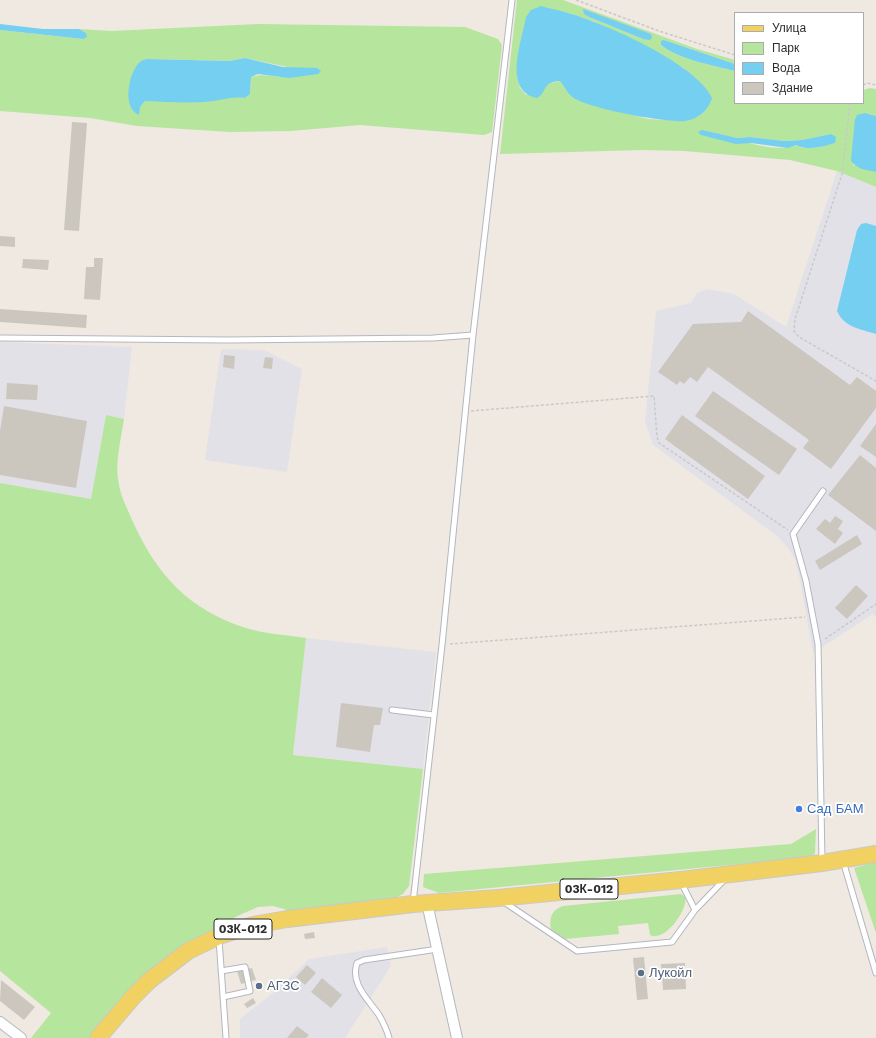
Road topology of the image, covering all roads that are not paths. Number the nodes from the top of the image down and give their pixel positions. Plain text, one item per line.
1 (512, 0) edge
2 (473, 335) junction
3 (0, 338) edge
4 (823, 491) dead end
5 (392, 710) dead end
6 (434, 715) junction
7 (876, 854) edge
8 (843, 860) junction
9 (822, 863) junction
10 (730, 874) junction
11 (681, 880) junction
12 (498, 898) junction
13 (420, 903) junction
14 (694, 910) junction
15 (219, 936) junction
16 (438, 949) junction
17 (221, 972) junction
18 (876, 973) edge
19 (223, 997) junction
20 (0, 1022) edge
21 (21, 1038) edge
22 (98, 1038) edge
23 (226, 1038) edge
24 (389, 1038) edge
25 (457, 1038) edge

1 - 2 lane
2 - 3 lane
2 - 6 lane
4 - 9 lane
5 - 6 lane
6 - 13 lane
7 - 8 main road, 03К-012
8 - 9 main road, 03К-012
8 - 18 lane
9 - 10 main road, 03К-012
10 - 11 main road, 03К-012
10 - 14 lane
11 - 12 main road, 03К-012
11 - 14 lane
12 - 13 main road, 03К-012
12 - 14 lane
13 - 15 main road, 03К-012
13 - 16 street
15 - 17 lane
15 - 22 main road, 03К-012
16 - 24 lane
16 - 25 street
17 - 19 lane
17 - 19 lane
19 - 23 lane
20 - 21 street

